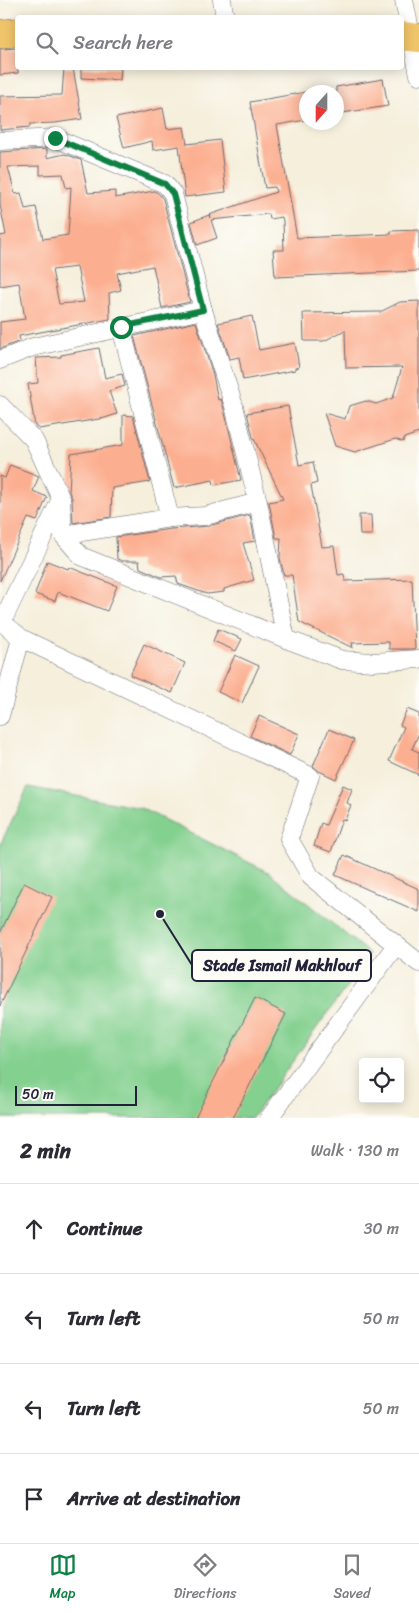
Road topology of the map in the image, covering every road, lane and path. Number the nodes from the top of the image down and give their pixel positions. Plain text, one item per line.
1 (222, 0) edge
2 (404, 0) edge
3 (224, 15) edge
4 (15, 32) edge
5 (0, 34) edge
6 (411, 37) edge
7 (419, 75) edge
8 (0, 141) edge
9 (203, 310) junction
10 (121, 327) junction
11 (0, 360) edge
12 (0, 406) edge
13 (61, 499) junction
14 (258, 502) junction
15 (170, 518) junction
16 (63, 535) junction
17 (1, 622) edge
18 (21, 638) junction
19 (286, 639) junction
20 (419, 659) edge
21 (0, 716) edge
22 (396, 945) junction
23 (419, 963) edge
24 (269, 1118) edge

1 - 3 street
2 - 6 street
4 - 5 main road
6 - 7 street
8 - 9 street
9 - 10 street
9 - 14 street
10 - 11 street
10 - 15 street
12 - 13 street
13 - 16 street
13 - 17 street
14 - 15 street
14 - 19 street
15 - 16 street
16 - 19 street
17 - 18 street
18 - 21 street
18 - 22 street
19 - 20 street
22 - 23 street
22 - 24 street

